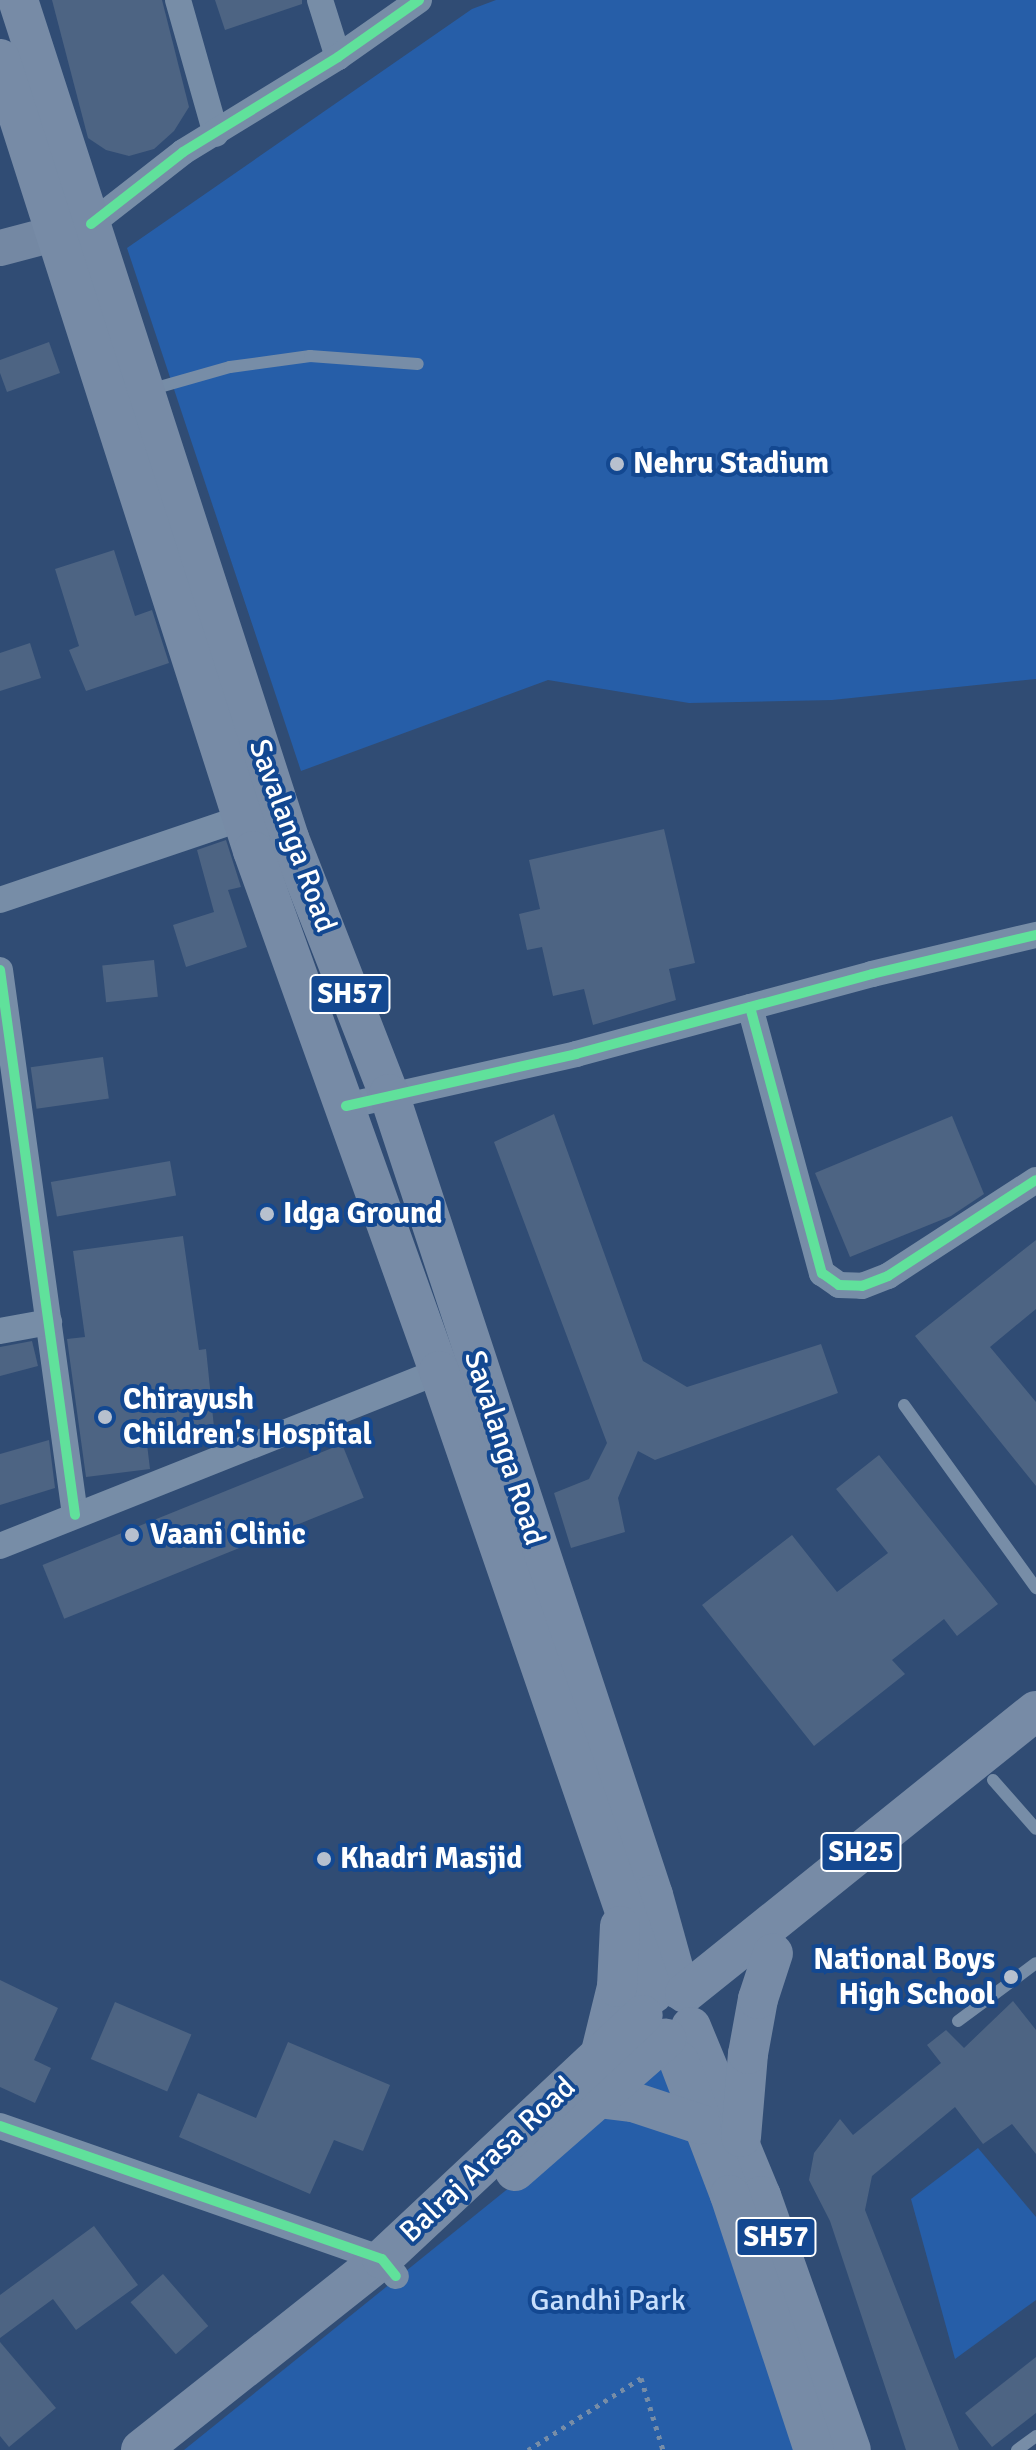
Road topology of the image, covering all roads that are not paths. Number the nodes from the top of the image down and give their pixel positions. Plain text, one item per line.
1 (18, 0) edge
2 (178, 0) edge
3 (320, 0) edge
4 (419, 0) edge
5 (338, 57) junction
6 (0, 59) edge
7 (216, 134) junction
8 (73, 230) junction
9 (0, 248) edge
10 (418, 364) dead end
11 (126, 397) junction
12 (242, 818) junction
13 (0, 900) edge
14 (1036, 935) edge
15 (0, 970) edge
16 (750, 1007) junction
17 (389, 1094) junction
18 (9, 1096) edge
19 (346, 1106) junction
20 (1036, 1180) edge
21 (49, 1322) junction
22 (0, 1331) edge
23 (439, 1371) junction
24 (904, 1405) dead end
25 (75, 1515) junction
26 (0, 1546) edge
27 (1036, 1588) edge
28 (1036, 1711) edge
29 (1036, 1746) edge
30 (993, 1780) junction
31 (1036, 1829) edge
32 (619, 1893) junction
33 (773, 1953) junction
34 (1036, 1963) edge
35 (673, 2014) junction
36 (958, 2021) dead end
37 (600, 2056) junction
38 (598, 2098) junction
39 (700, 2124) junction
40 (0, 2126) edge
41 (740, 2145) junction
42 (389, 2267) junction
43 (1036, 2436) edge
44 (141, 2450) edge
45 (176, 2450) edge
46 (814, 2450) edge
47 (851, 2450) edge
48 (1017, 2450) edge

1 - 8 main road, Savalanga Road / SH57
2 - 7 street
3 - 5 street
4 - 5 street
5 - 7 street
6 - 8 main road, Savalanga Road / SH57
7 - 8 street
8 - 9 main road
8 - 11 main road, Savalanga Road / SH57
10 - 11 lane
11 - 12 main road, Savalanga Road / SH57
11 - 17 main road, Savalanga Road / SH57
12 - 13 street
12 - 19 main road, Savalanga Road / SH57
14 - 16 street
15 - 18 street
16 - 17 street
16 - 20 street
17 - 19 street
17 - 35 main road, Savalanga Road / SH57
18 - 21 street
19 - 23 main road, Savalanga Road / SH57
21 - 22 street
21 - 25 street
23 - 25 street
23 - 32 main road, Savalanga Road / SH57
24 - 27 lane
25 - 26 street
28 - 35 main road, SH25
29 - 30 main road, SH25
30 - 31 lane
30 - 33 main road, SH25
32 - 35 main road, Savalanga Road / SH57
32 - 37 main road
33 - 35 main road, SH25
33 - 41 main road
34 - 36 lane
35 - 37 main road, Balraj Arasa Road
35 - 38 main road
35 - 39 main road, Savalanga Road / SH57
35 - 41 main road, Savalanga Road / SH57
37 - 42 main road, Balraj Arasa Road
38 - 39 main road
38 - 42 main road
39 - 46 main road, Savalanga Road / SH57
40 - 42 street
41 - 47 main road, Savalanga Road / SH57
42 - 44 main road, Balraj Arasa Road
42 - 45 main road
43 - 48 lane

